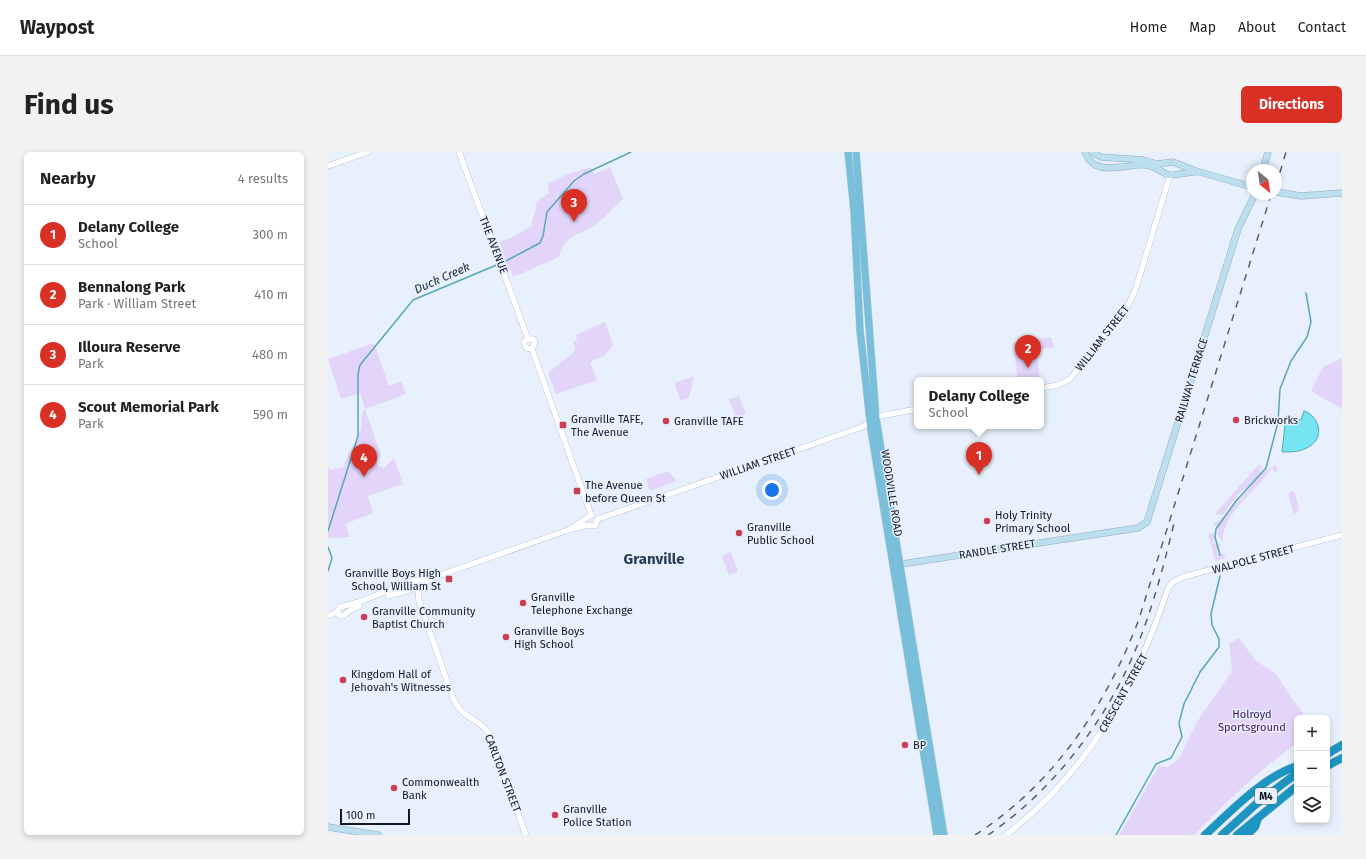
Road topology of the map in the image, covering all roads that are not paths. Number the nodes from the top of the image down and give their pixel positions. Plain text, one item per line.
1 (368, 152) edge
2 (459, 152) edge
3 (848, 152) edge
4 (856, 152) edge
5 (1092, 152) edge
6 (1268, 152) edge
7 (1086, 154) edge
8 (1167, 163) junction
9 (1177, 164) junction
10 (1265, 164) edge
11 (328, 166) edge
12 (1165, 172) junction
13 (1196, 172) junction
14 (1173, 175) junction
15 (1246, 185) edge
16 (1282, 193) edge
17 (1342, 193) edge
18 (1252, 200) edge
19 (1044, 387) edge
20 (914, 410) edge
21 (873, 420) junction
22 (598, 519) junction
23 (589, 520) junction
24 (1100, 533) joint
25 (1342, 535) edge
26 (897, 564) junction
27 (432, 578) junction
28 (413, 588) junction
29 (1168, 588) joint
30 (343, 606) junction
31 (337, 612) junction
32 (347, 613) junction
33 (328, 616) edge
34 (1342, 745) edge
35 (1330, 752) edge
36 (1342, 758) edge
37 (1330, 764) edge
38 (1294, 767) edge
39 (1294, 775) edge
40 (1296, 787) edge
41 (1258, 817) junction
42 (328, 827) edge
43 (378, 835) edge
44 (526, 835) edge
45 (937, 835) edge
46 (944, 835) edge
47 (1006, 835) edge
48 (1205, 835) edge
49 (1222, 835) edge
50 (1238, 835) edge
51 (1247, 835) edge

1 - 11 street
2 - 23 street, THE AVENUE
3 - 21 main road, WOODVILLE ROAD
4 - 21 main road, WOODVILLE ROAD
5 - 8 main road
6 - 10 main road
7 - 12 main road
8 - 9 main road
8 - 12 main road
9 - 13 main road
9 - 14 main road
12 - 14 main road
13 - 14 main road
13 - 15 main road
14 - 19 street, WILLIAM STREET
16 - 17 main road
18 - 24 main road, RAILWAY TERRACE
20 - 21 street, WILLIAM STREET
21 - 22 street, WILLIAM STREET
21 - 26 main road, WOODVILLE ROAD
22 - 23 street
22 - 23 street, WILLIAM STREET
23 - 27 street
24 - 26 main road, RANDLE STREET
25 - 29 street, WALPOLE STREET
26 - 45 main road, WOODVILLE ROAD
26 - 46 main road, WOODVILLE ROAD
27 - 28 street
27 - 28 street
28 - 30 street
28 - 32 street
28 - 44 street, CARLTON STREET
29 - 47 street, CRESCENT STREET
30 - 31 street
30 - 32 street
31 - 32 street
31 - 33 street
34 - 35 highway
36 - 37 highway
38 - 48 highway
39 - 49 highway, M4
40 - 41 highway, M4
41 - 50 highway, M4
41 - 51 highway
42 - 43 main road

